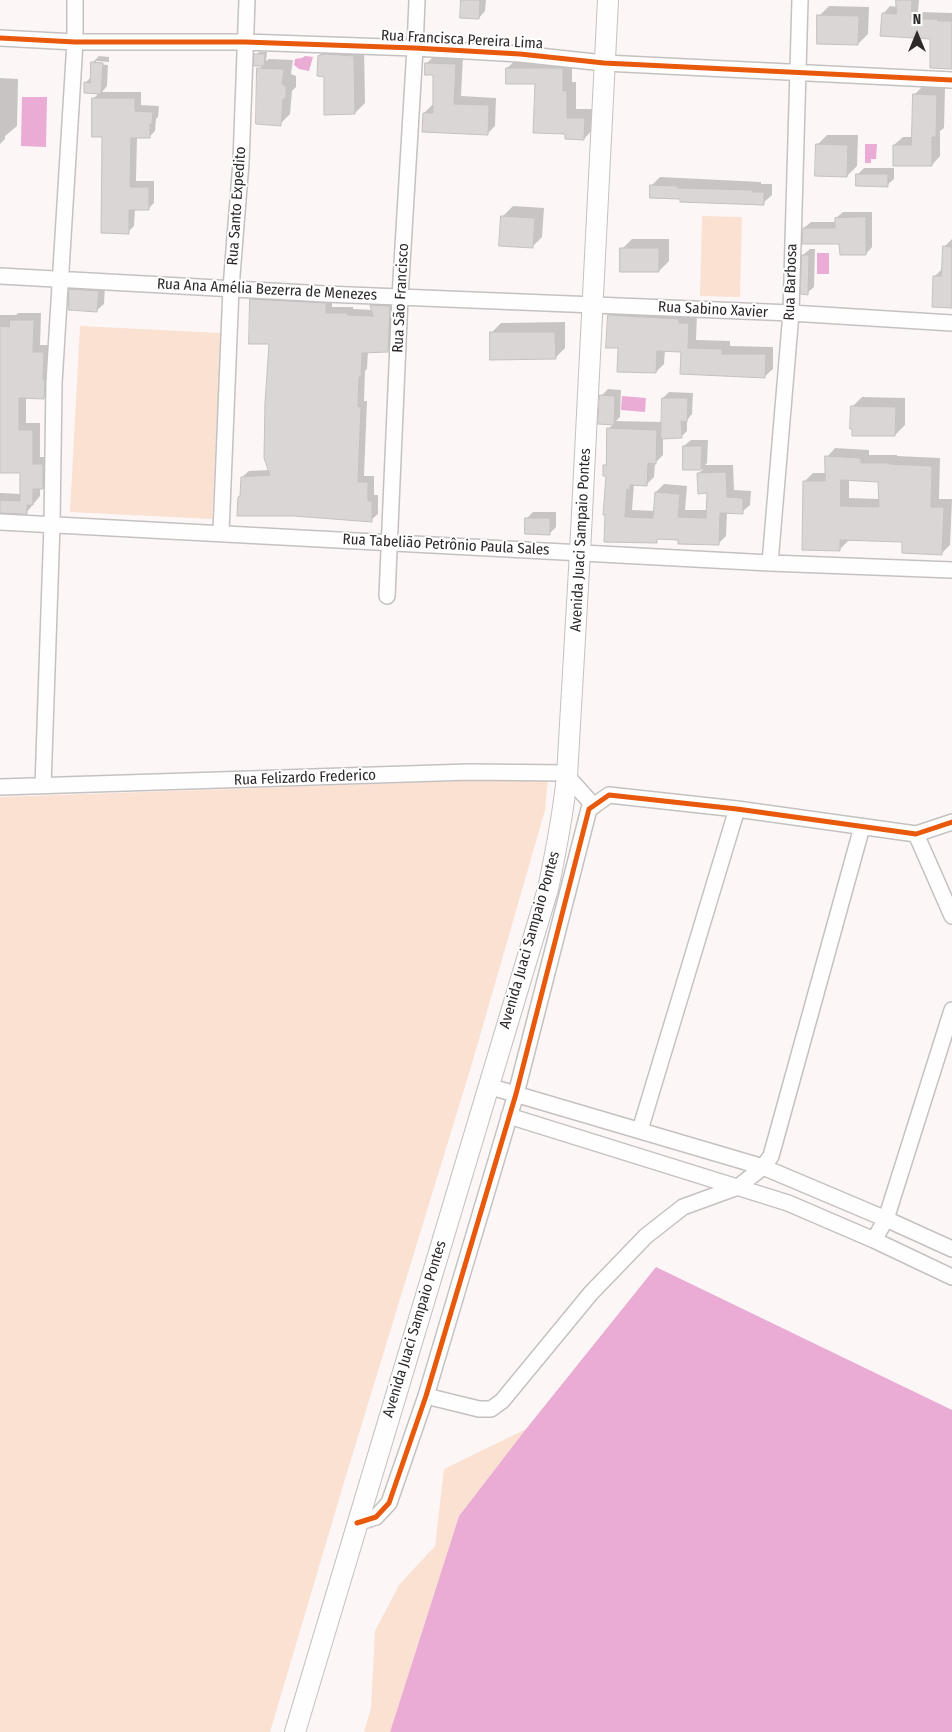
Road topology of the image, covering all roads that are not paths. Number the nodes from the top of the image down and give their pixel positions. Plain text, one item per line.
1 (75, 0) edge
2 (246, 0) edge
3 (416, 0) edge
4 (608, 0) edge
5 (800, 0) edge
6 (0, 38) edge
7 (74, 42) junction
8 (245, 42) junction
9 (416, 48) junction
10 (604, 63) junction
11 (797, 73) junction
12 (952, 80) edge
13 (0, 276) edge
14 (59, 280) junction
15 (231, 288) junction
16 (400, 297) junction
17 (594, 304) junction
18 (791, 313) junction
19 (952, 323) edge
20 (0, 522) edge
21 (52, 524) junction
22 (221, 532) junction
23 (389, 542) junction
24 (580, 552) junction
25 (770, 563) junction
26 (952, 570) edge
27 (387, 596) dead end
28 (567, 775) junction
29 (43, 786) junction
30 (0, 787) edge
31 (594, 806) junction
32 (737, 809) junction
33 (952, 822) edge
34 (862, 827) junction
35 (916, 834) junction
36 (952, 916) edge
37 (952, 1010) edge
38 (488, 1086) junction
39 (516, 1094) junction
40 (509, 1116) junction
41 (640, 1130) junction
42 (763, 1167) junction
43 (738, 1187) junction
44 (886, 1219) junction
45 (874, 1240) junction
46 (952, 1249) edge
47 (952, 1277) edge
48 (426, 1396) junction
49 (357, 1523) junction
50 (295, 1732) edge

1 - 7 street
2 - 8 street, Rua Santo Expedito
3 - 9 street, Rua São Francisco
4 - 10 main road, Avenida Juaci Sampaio Pontes
5 - 11 street, Rua Barbosa
6 - 7 street, Rua Francisca Pereira Lima
7 - 8 street, Rua Francisca Pereira Lima
7 - 14 street
8 - 9 street, Rua Francisca Pereira Lima
8 - 15 street, Rua Santo Expedito
9 - 10 street, Rua Francisca Pereira Lima
9 - 16 street, Rua São Francisco
10 - 11 street, Rua Francisca Pereira Lima
10 - 17 main road, Avenida Juaci Sampaio Pontes
11 - 12 street, Rua Francisca Pereira Lima
11 - 18 street, Rua Barbosa
13 - 14 street, Rua Ana Amélia Bezerra de Menezes
14 - 15 street, Rua Ana Amélia Bezerra de Menezes
14 - 21 street
15 - 16 street, Rua Ana Amélia Bezerra de Menezes
15 - 22 street, Rua Santo Expedito
16 - 17 street, Rua Ana Amélia Bezerra de Menezes
16 - 23 street, Rua São Francisco
17 - 18 street, Rua Sabino Xavier
17 - 24 main road, Avenida Juaci Sampaio Pontes
18 - 19 street, Rua Sabino Xavier
18 - 25 street, Rua Barbosa
20 - 21 street, Rua Tabelião Petrônio Paula Sales
21 - 22 street, Rua Tabelião Petrônio Paula Sales
21 - 29 street
22 - 23 street, Rua Tabelião Petrônio Paula Sales
23 - 24 street, Rua Tabelião Petrônio Paula Sales
23 - 27 street, Rua São Francisco
24 - 25 street, Rua Tabelião Petrônio Paula Sales
24 - 28 main road, Avenida Juaci Sampaio Pontes
25 - 26 street, Rua Tabelião Petrônio Paula Sales
28 - 29 street, Rua Felizardo Frederico
28 - 31 street
28 - 38 main road, Avenida Juaci Sampaio Pontes
29 - 30 street, Rua Felizardo Frederico
31 - 32 street
31 - 39 street
32 - 34 street
32 - 41 street
33 - 35 street
34 - 35 street
34 - 42 street
35 - 36 street
37 - 44 street
38 - 39 street
38 - 49 main road, Avenida Juaci Sampaio Pontes
39 - 40 street
39 - 41 street
40 - 43 street
40 - 48 street
41 - 42 street
42 - 43 street
42 - 44 street
43 - 45 street
43 - 48 street
44 - 45 street
44 - 46 street
45 - 47 street
48 - 49 street
49 - 50 main road, Avenida Juaci Sampaio Pontes

